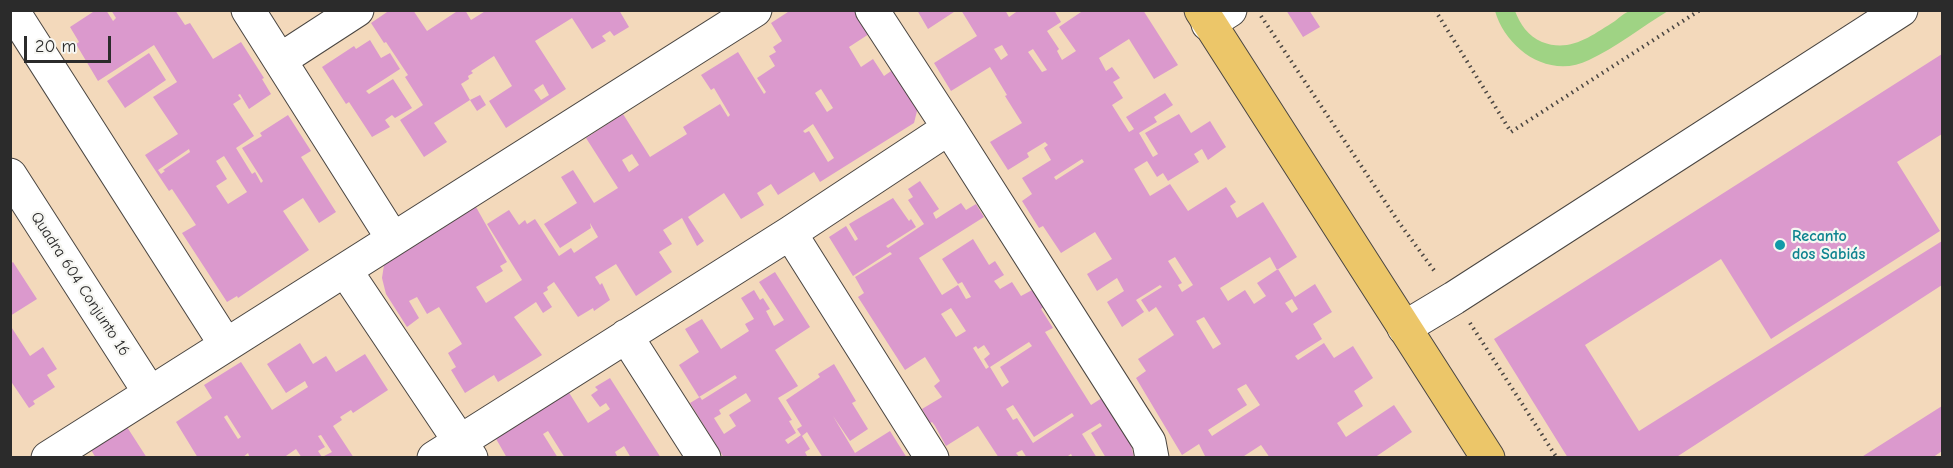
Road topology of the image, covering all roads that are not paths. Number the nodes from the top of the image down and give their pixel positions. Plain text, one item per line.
1 (12, 10) edge
2 (248, 10) edge
3 (357, 10) edge
4 (755, 10) edge
5 (872, 10) edge
6 (1901, 10) edge
7 (1213, 15) edge
8 (280, 60) junction
9 (950, 128) junction
10 (10, 175) edge
11 (23, 221) edge
12 (790, 233) junction
13 (393, 239) junction
14 (345, 270) junction
15 (1404, 328) junction
16 (626, 336) junction
17 (226, 345) junction
18 (150, 393) junction
19 (455, 452) edge
20 (48, 458) edge
21 (704, 458) edge
22 (932, 458) edge
23 (1152, 458) edge
24 (1488, 458) edge

1 - 17 street
2 - 8 street
3 - 8 street
4 - 13 street
5 - 9 street
6 - 15 street
7 - 15 main road
8 - 13 street
9 - 12 street
9 - 23 street
10 - 11 street, Quadra 604 Conjunto 16
11 - 18 street, Quadra 604 Conjunto 16
12 - 16 street
12 - 22 street
13 - 14 street
14 - 17 street
14 - 19 street
15 - 24 main road
16 - 19 street
16 - 21 street
17 - 18 street
18 - 20 street

